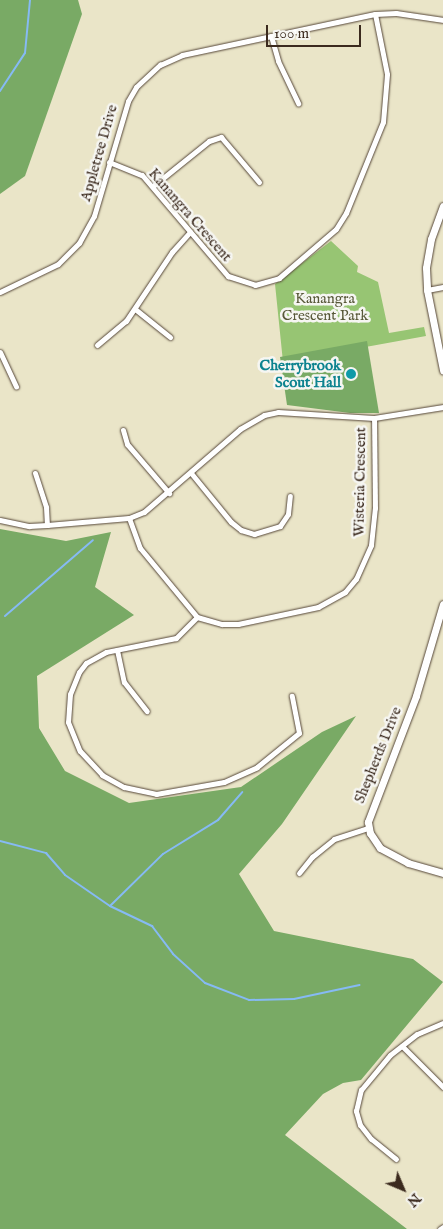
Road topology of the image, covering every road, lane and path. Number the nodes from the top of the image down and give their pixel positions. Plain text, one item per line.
1 (375, 14) junction
2 (443, 20) edge
3 (271, 36) junction
4 (298, 103) dead end
5 (109, 162) junction
6 (259, 182) dead end
7 (153, 186) junction
8 (443, 206) edge
9 (190, 232) junction
10 (443, 287) edge
11 (427, 290) junction
12 (0, 292) edge
13 (135, 309) junction
14 (170, 337) dead end
15 (97, 345) dead end
16 (0, 352) edge
17 (443, 370) edge
18 (16, 386) dead end
19 (443, 408) edge
20 (374, 418) junction
21 (123, 430) dead end
22 (35, 472) dead end
23 (191, 474) junction
24 (169, 493) junction
25 (290, 496) dead end
26 (129, 518) junction
27 (0, 520) edge
28 (47, 525) junction
29 (443, 604) edge
30 (197, 617) junction
31 (117, 650) junction
32 (292, 696) dead end
33 (147, 710) dead end
34 (368, 828) junction
35 (299, 873) dead end
36 (443, 873) edge
37 (443, 1022) edge
38 (402, 1046) junction
39 (443, 1087) edge
40 (396, 1159) dead end

1 - 2 street, Appletree Drive
1 - 3 street, Appletree Drive
1 - 9 street, Kanangra Crescent
3 - 4 street
3 - 5 street, Appletree Drive
5 - 7 street, Kanangra Crescent
5 - 12 street, Appletree Drive
6 - 7 street
7 - 9 street, Kanangra Crescent
8 - 11 main road
9 - 13 street
10 - 11 street
11 - 17 main road
13 - 14 street
13 - 15 street
16 - 18 street
19 - 20 street
20 - 23 street
20 - 30 street, Wisteria Crescent
21 - 24 street
22 - 28 street
23 - 24 street
23 - 25 street
24 - 26 street
26 - 28 street
26 - 30 street
27 - 28 street
29 - 34 main road, Shepherds Drive
30 - 31 street
31 - 32 street
31 - 33 street
34 - 35 street
34 - 36 main road, Shepherds Drive
37 - 38 street
38 - 39 street
38 - 40 street

